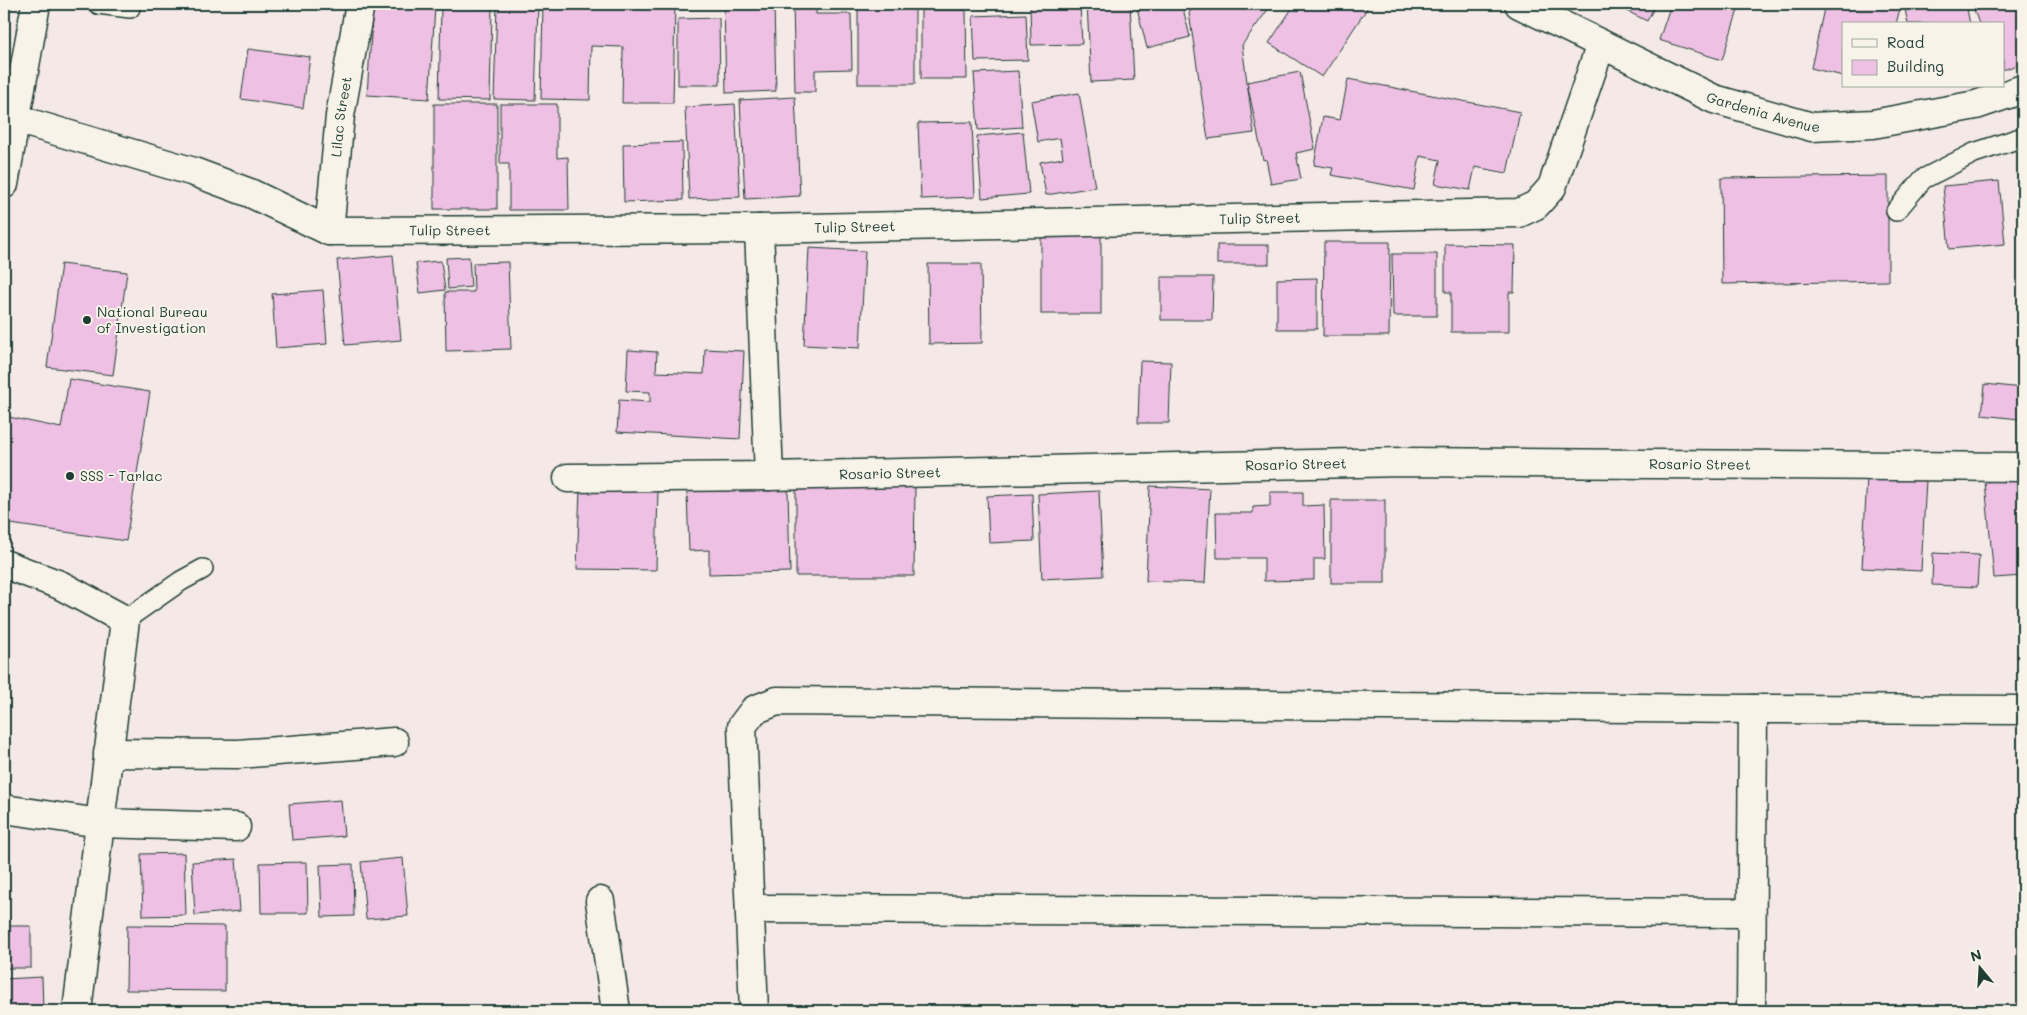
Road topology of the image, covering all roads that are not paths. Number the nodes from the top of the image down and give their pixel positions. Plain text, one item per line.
1 (36, 4) edge
2 (98, 4) edge
3 (360, 4) edge
4 (1519, 4) edge
5 (130, 8) dead end
6 (1600, 44) junction
7 (2023, 89) edge
8 (16, 119) junction
9 (2023, 137) edge
10 (4, 184) edge
11 (1896, 211) dead end
12 (759, 229) junction
13 (329, 231) junction
14 (2023, 467) edge
15 (769, 476) junction
16 (568, 478) dead end
17 (4, 564) edge
18 (203, 569) dead end
19 (125, 620) junction
20 (1753, 709) junction
21 (2023, 710) edge
22 (394, 742) dead end
23 (108, 753) junction
24 (4, 809) edge
25 (100, 823) junction
26 (236, 827) dead end
27 (600, 901) dead end
28 (750, 909) junction
29 (1750, 914) junction
30 (77, 1011) edge
31 (616, 1011) edge
32 (754, 1011) edge
33 (1751, 1011) edge

1 - 8 street
2 - 5 lane
3 - 13 street, Lilac Street
4 - 6 street, Gardenia Avenue
6 - 7 street, Gardenia Avenue
6 - 12 street, Tulip Street
8 - 10 street
8 - 13 street, Tulip Street
9 - 11 lane
12 - 13 street, Tulip Street
12 - 15 street
14 - 15 street, Rosario Street
15 - 16 street, Rosario Street
17 - 19 street
18 - 19 lane
19 - 23 street
20 - 21 street
20 - 28 street
20 - 29 street
22 - 23 street
23 - 25 street
24 - 25 street
25 - 26 street
25 - 30 street
27 - 31 street
28 - 29 street
28 - 32 street
29 - 33 street

